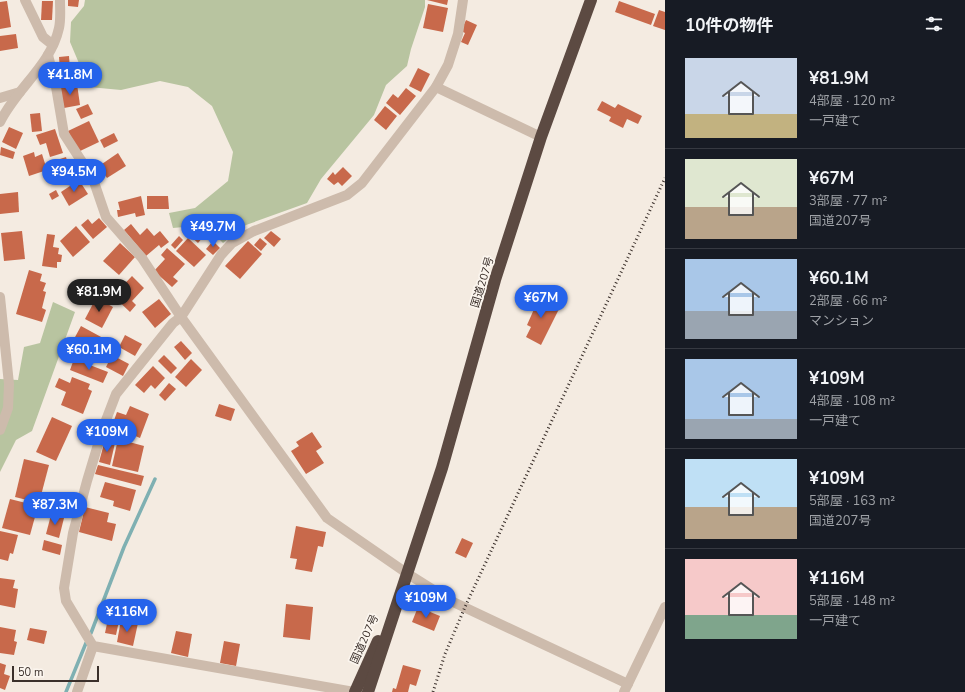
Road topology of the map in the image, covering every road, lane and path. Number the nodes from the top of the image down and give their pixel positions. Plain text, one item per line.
1 (25, 0) edge
2 (60, 0) edge
3 (463, 0) edge
4 (591, 0) edge
5 (50, 50) junction
6 (436, 87) junction
7 (20, 92) junction
8 (0, 98) edge
9 (0, 122) edge
10 (541, 137) junction
11 (0, 297) edge
12 (181, 317) junction
13 (0, 430) edge
14 (408, 574) junction
15 (665, 607) edge
16 (93, 646) junction
17 (626, 688) edge
18 (77, 692) edge
19 (355, 692) edge
20 (368, 692) edge

1 - 5 street
2 - 5 street
3 - 6 street
4 - 10 highway, 国道207号
5 - 7 street
5 - 12 street
6 - 10 street
6 - 12 street
7 - 8 street
7 - 9 street
10 - 14 highway, 国道207号
11 - 13 street
12 - 14 street
12 - 16 street
14 - 17 street
14 - 19 highway, 国道207号
14 - 20 highway, 国道207号
15 - 17 street
16 - 18 street
16 - 19 street

